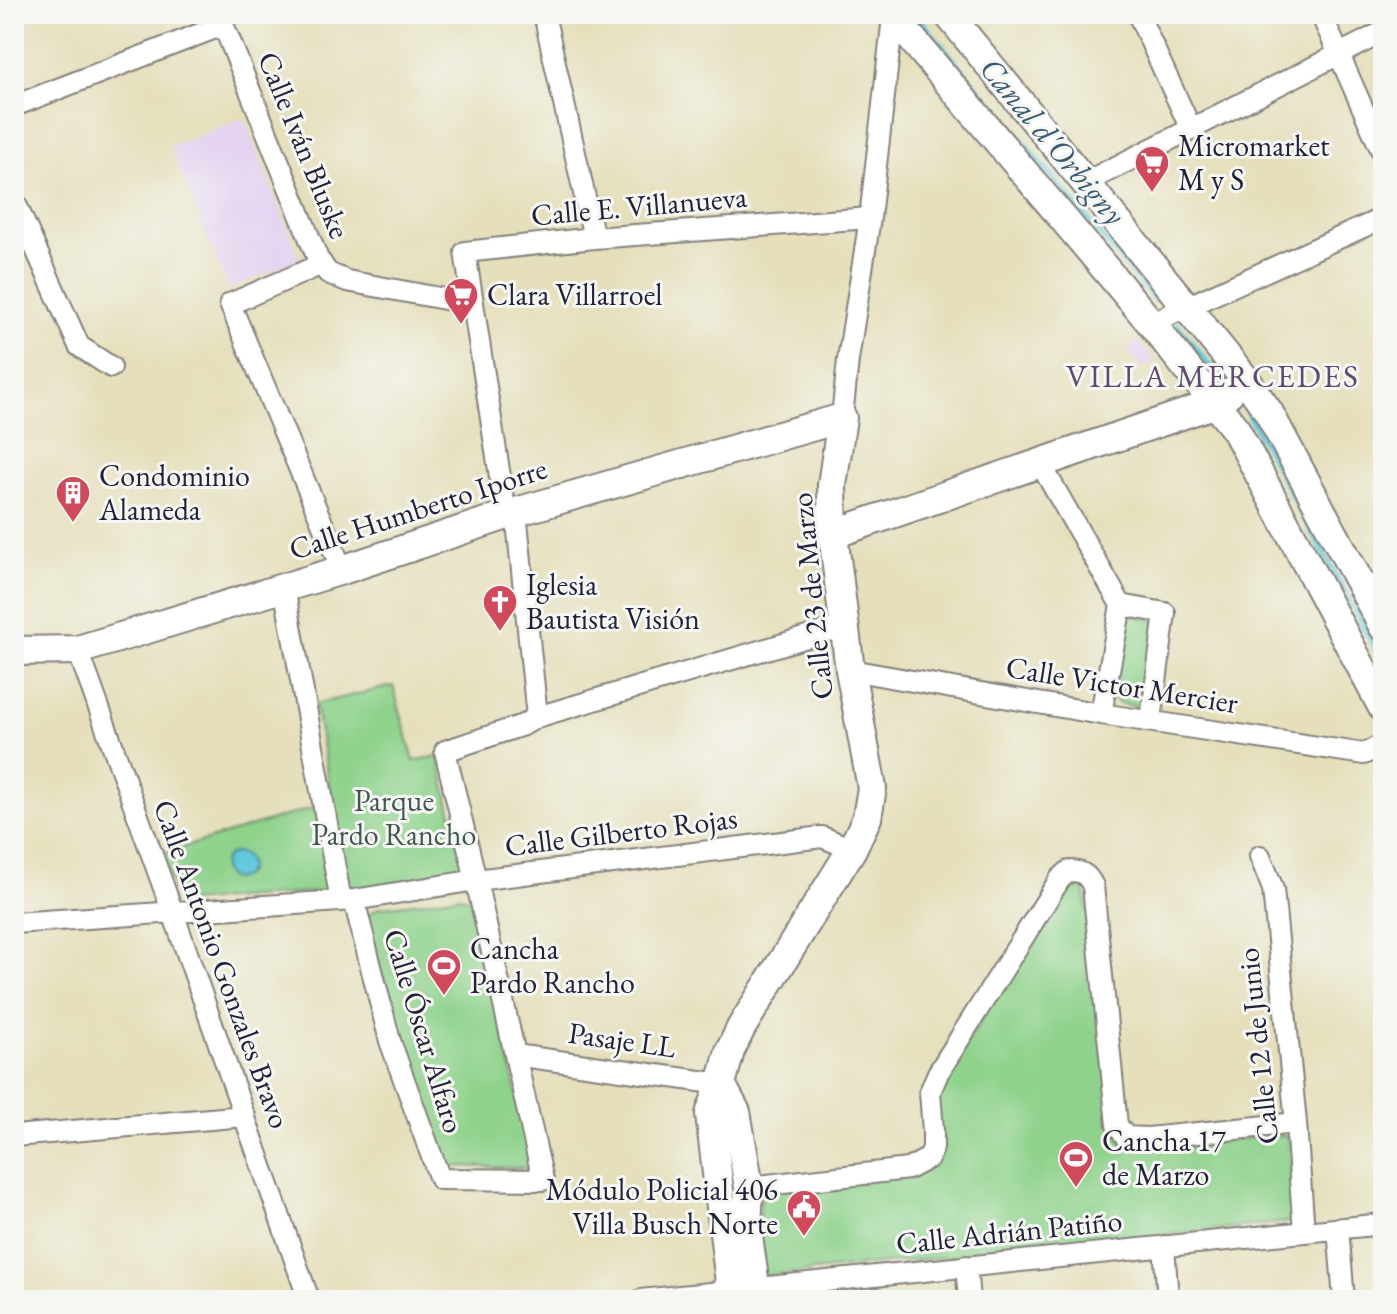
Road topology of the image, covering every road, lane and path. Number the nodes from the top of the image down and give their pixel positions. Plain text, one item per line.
1 (544, 14) edge
2 (948, 14) edge
3 (1138, 14) edge
4 (1321, 14) edge
5 (892, 16) edge
6 (221, 20) edge
7 (1383, 32) edge
8 (1340, 55) junction
9 (14, 106) edge
10 (1191, 129) junction
11 (1383, 154) edge
12 (1086, 182) junction
13 (14, 200) edge
14 (870, 218) junction
15 (1383, 218) edge
16 (594, 238) junction
17 (322, 264) junction
18 (472, 304) junction
19 (1187, 305) junction
20 (1151, 323) junction
21 (111, 367) dead end
22 (1246, 380) junction
23 (1216, 403) junction
24 (842, 418) junction
25 (1040, 463) junction
26 (511, 514) junction
27 (833, 534) junction
28 (342, 570) junction
29 (284, 587) junction
30 (1121, 605) junction
31 (844, 626) junction
32 (1383, 626) edge
33 (78, 650) junction
34 (14, 651) edge
35 (850, 670) junction
36 (1383, 708) edge
37 (1101, 714) junction
38 (537, 717) junction
39 (1151, 720) junction
40 (1383, 744) edge
41 (852, 849) junction
42 (1260, 856) dead end
43 (476, 880) junction
44 (347, 900) junction
45 (173, 913) junction
46 (14, 923) edge
47 (515, 1055) junction
48 (721, 1084) junction
49 (245, 1116) junction
50 (1296, 1123) junction
51 (14, 1136) edge
52 (749, 1187) junction
53 (1383, 1224) edge
54 (1338, 1228) junction
55 (1304, 1232) junction
56 (1164, 1246) junction
57 (966, 1266) junction
58 (744, 1295) edge
59 (309, 1300) edge
60 (641, 1300) edge
61 (969, 1300) edge
62 (1168, 1300) edge
63 (1344, 1300) edge

1 - 16 street
2 - 12 street
3 - 10 street
4 - 8 street
5 - 14 street, Calle 23 de Marzo
5 - 20 street
6 - 9 street
6 - 17 street, Calle Iván Bluske
7 - 8 street
8 - 10 street
8 - 11 street
10 - 12 street
12 - 19 street
13 - 21 street
14 - 16 street, Calle E. Villanueva
14 - 24 street, Calle 23 de Marzo
15 - 19 street
16 - 18 street, Calle E. Villanueva
17 - 18 street, Calle Iván Bluske
17 - 28 street
18 - 26 street
19 - 20 street
19 - 22 street
20 - 23 street
22 - 23 street
22 - 32 street
23 - 25 street
23 - 36 street
24 - 26 street, Calle Humberto Iporre
24 - 27 street, Calle 23 de Marzo
25 - 27 street
25 - 30 street
26 - 28 street, Calle Humberto Iporre
26 - 38 street
27 - 31 street, Calle 23 de Marzo
28 - 29 street, Calle Humberto Iporre
29 - 33 street, Calle Humberto Iporre
29 - 44 street, Calle Óscar Alfaro
30 - 37 street
30 - 39 street
31 - 35 street, Calle 23 de Marzo
31 - 38 street
33 - 34 street, Calle Humberto Iporre
33 - 45 street, Calle Antonio Gonzales Bravo
35 - 37 street, Calle Victor Mercier
35 - 41 street, Calle 23 de Marzo
37 - 39 street, Calle Victor Mercier
38 - 43 street
39 - 40 street, Calle Victor Mercier
41 - 43 street, Calle Gilberto Rojas
41 - 48 street, Calle 23 de Marzo
42 - 50 street, Calle 12 de Junio
43 - 44 street, Calle Gilberto Rojas
43 - 47 street
44 - 45 street, Calle Gilberto Rojas
44 - 47 street, Calle Óscar Alfaro
45 - 46 street, Calle Gilberto Rojas
45 - 49 street, Calle Antonio Gonzales Bravo
47 - 48 street, Pasaje LL
48 - 52 street
48 - 58 street, Calle 23 de Marzo
49 - 51 street
49 - 59 street, Calle Antonio Gonzales Bravo
50 - 52 street
50 - 55 street, Calle 12 de Junio
52 - 58 street
53 - 54 street, Calle Adrián Patiño
54 - 55 street, Calle Adrián Patiño
54 - 63 street
55 - 56 street, Calle Adrián Patiño
56 - 57 street, Calle Adrián Patiño
56 - 62 street
57 - 58 street, Calle Adrián Patiño
57 - 61 street
58 - 60 street, Calle Adrián Patiño

